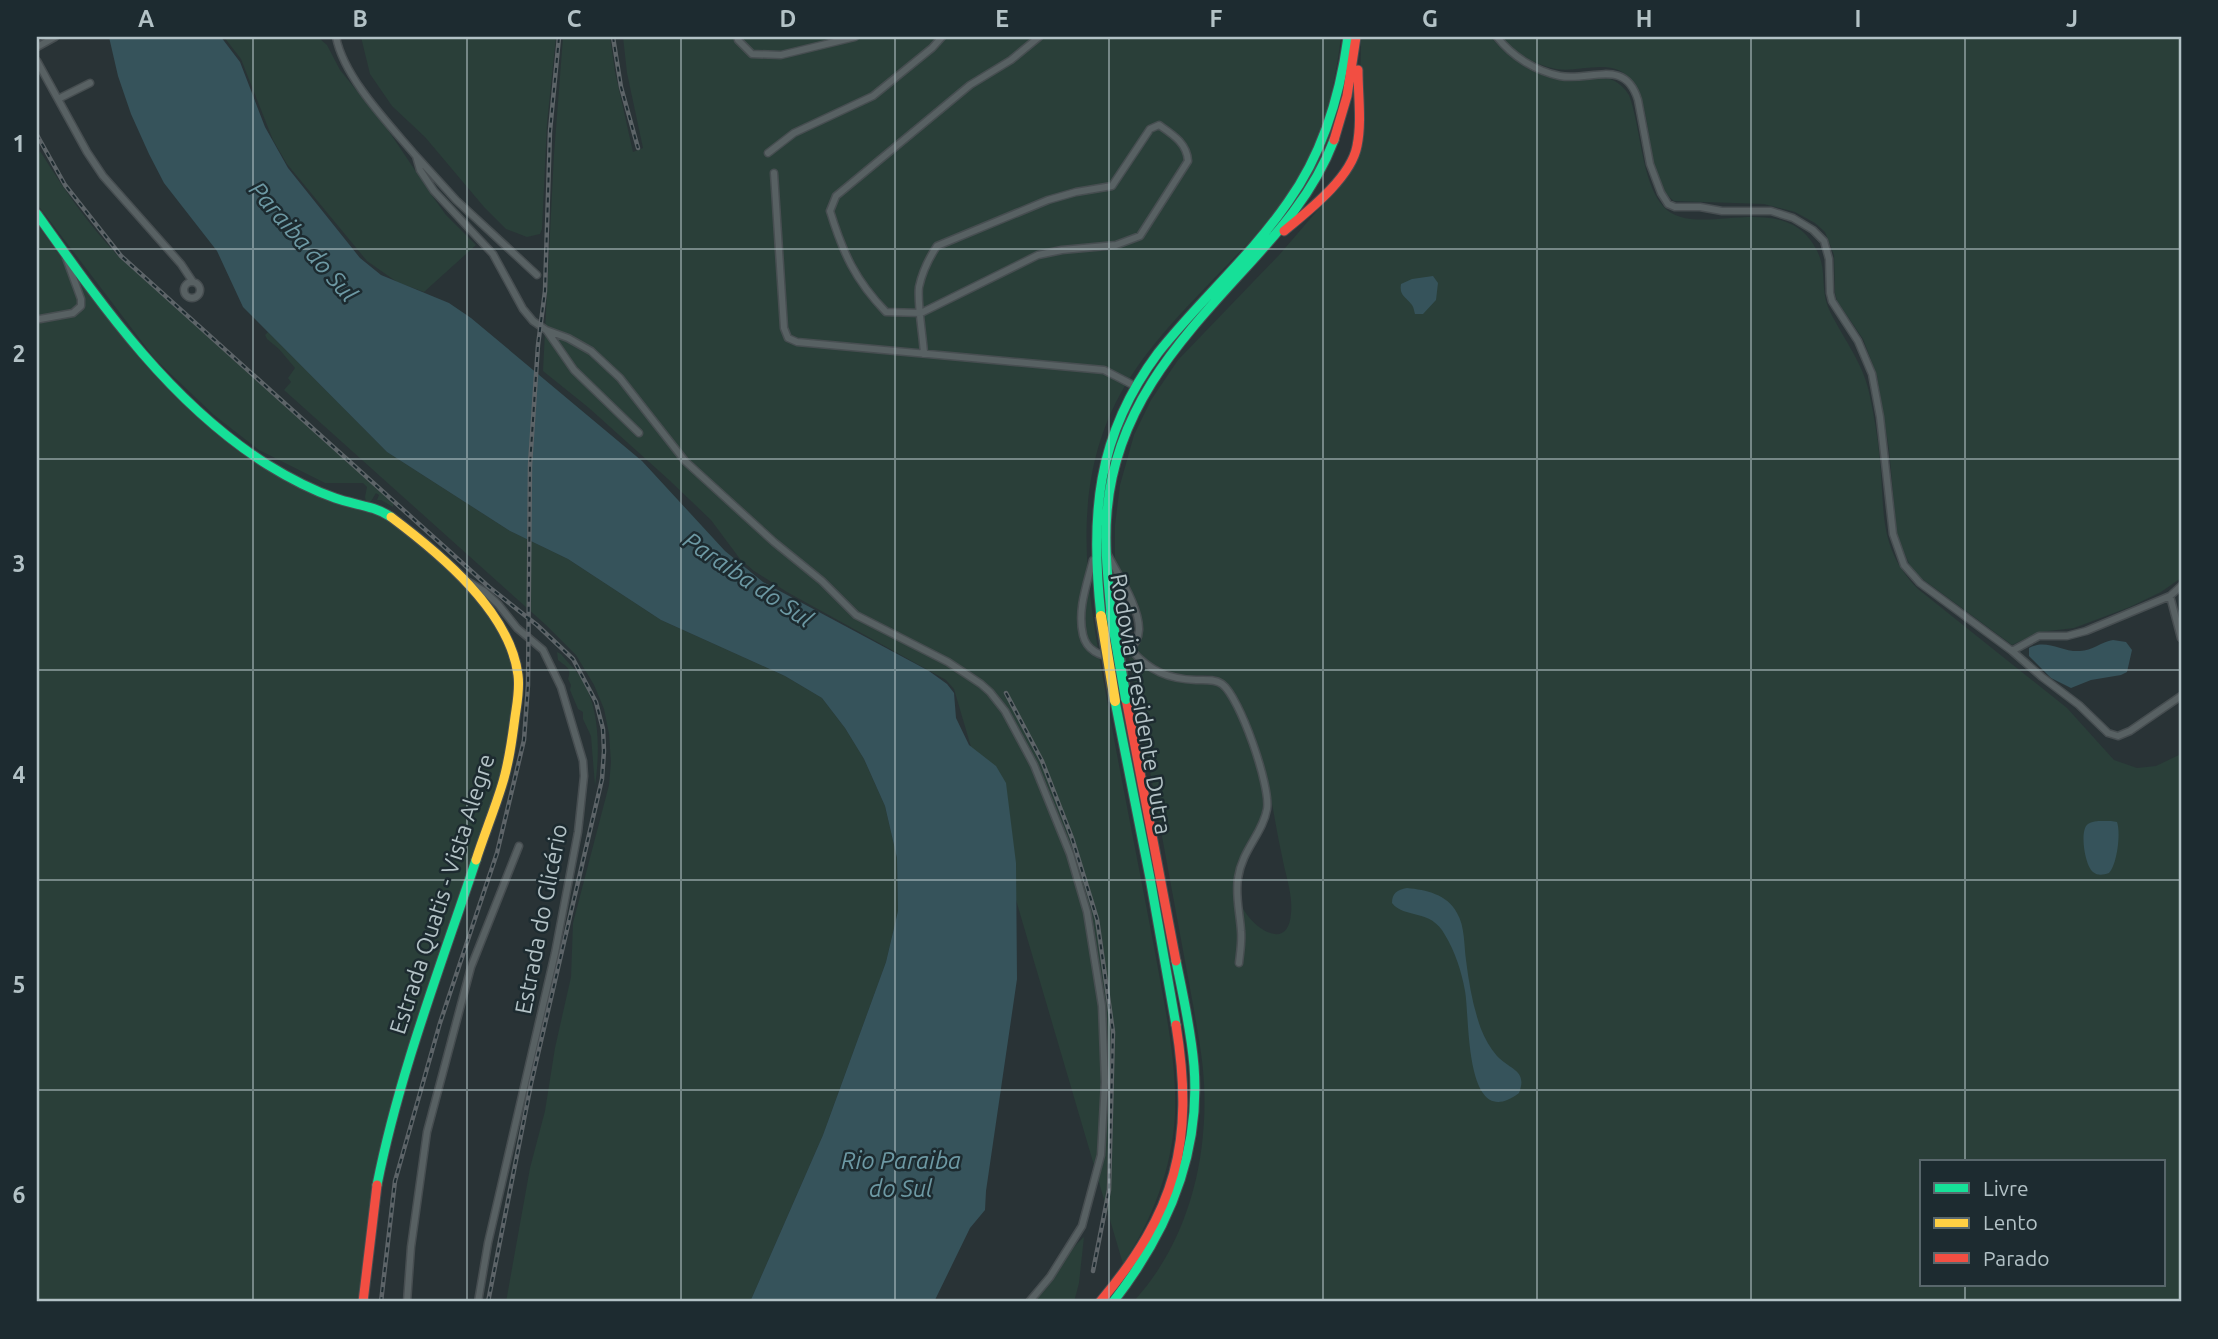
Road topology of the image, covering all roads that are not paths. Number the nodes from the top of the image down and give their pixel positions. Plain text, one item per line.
1 (55, 37) edge
2 (336, 37) edge
3 (738, 37) edge
4 (855, 37) edge
5 (942, 37) edge
6 (1039, 37) edge
7 (1353, 37) edge
8 (1497, 37) edge
9 (37, 47) edge
10 (37, 61) edge
11 (90, 83) dead end
12 (58, 99) junction
13 (768, 153) dead end
14 (415, 156) junction
15 (774, 173) dead end
16 (37, 214) edge
17 (1263, 248) junction
18 (65, 253) junction
19 (537, 275) dead end
20 (193, 282) dead end
21 (921, 313) junction
22 (40, 319) dead end
23 (546, 330) junction
24 (924, 354) junction
25 (1135, 386) junction
26 (639, 433) dead end
27 (1100, 550) junction
28 (465, 580) junction
29 (2181, 586) edge
30 (2170, 596) junction
31 (2181, 638) edge
32 (1131, 650) junction
33 (2011, 650) junction
34 (2181, 696) edge
35 (1121, 700) junction
36 (519, 846) dead end
37 (1239, 963) dead end
38 (363, 1302) edge
39 (407, 1302) edge
40 (478, 1302) edge
41 (1029, 1302) edge
42 (1100, 1302) edge
43 (1113, 1302) edge

1 - 9 street
2 - 14 street
3 - 4 street
5 - 13 street
6 - 21 street
7 - 17 main road, Rodovia Presidente Dutra
7 - 17 main road
7 - 25 main road, Rodovia Presidente Dutra
8 - 33 street
10 - 12 street
11 - 12 street
12 - 20 street
14 - 19 street
14 - 23 street
15 - 24 street
16 - 18 main road, Estrada Quatis - Vista Alegre
17 - 27 main road, Rodovia Presidente Dutra
18 - 22 street
18 - 28 main road, Estrada Quatis - Vista Alegre
21 - 21 street
21 - 24 street
23 - 26 street
23 - 41 street
24 - 25 street
25 - 27 main road, Rodovia Presidente Dutra
27 - 32 street
27 - 32 street
27 - 35 main road, Rodovia Presidente Dutra, bridge
28 - 38 main road, Estrada Quatis - Vista Alegre
28 - 40 street, Estrada do Glicério
29 - 30 street
30 - 31 street
30 - 33 street
32 - 37 street
33 - 34 street
35 - 42 main road, Rodovia Presidente Dutra
35 - 43 main road, Rodovia Presidente Dutra
36 - 39 street

